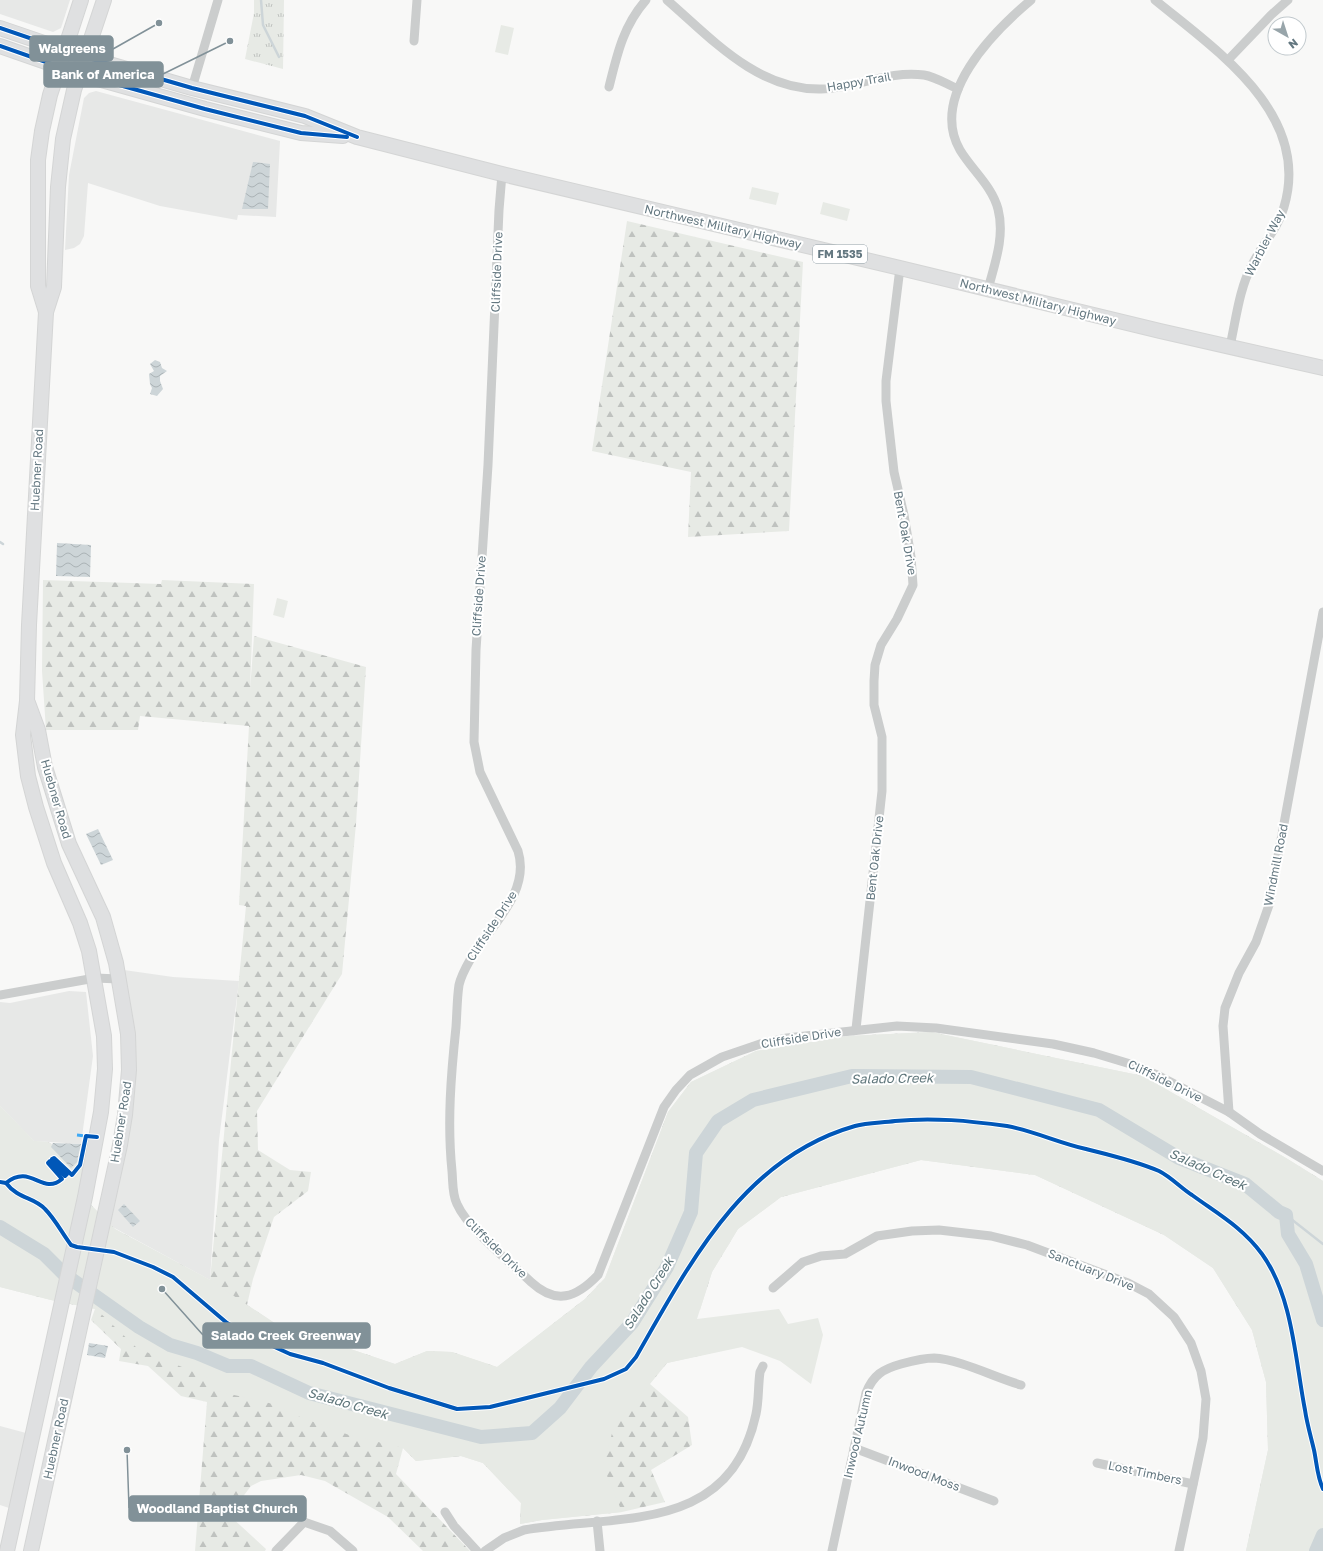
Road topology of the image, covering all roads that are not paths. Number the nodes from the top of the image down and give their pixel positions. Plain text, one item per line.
1 (81, 0) edge
2 (218, 0) edge
3 (417, 0) edge
4 (646, 0) edge
5 (667, 0) edge
6 (1031, 0) edge
7 (1155, 0) edge
8 (1288, 0) edge
9 (103, 2) edge
10 (0, 28) edge
11 (414, 41) dead end
12 (0, 46) edge
13 (65, 51) junction
14 (85, 57) junction
15 (1228, 60) junction
16 (60, 67) junction
17 (80, 74) junction
18 (609, 87) dead end
19 (192, 88) junction
20 (958, 89) junction
21 (357, 137) junction
22 (502, 174) junction
23 (37, 243) junction
24 (56, 243) junction
25 (900, 268) junction
26 (988, 289) junction
27 (46, 312) junction
28 (1230, 346) junction
29 (1323, 368) edge
30 (1323, 612) edge
31 (28, 701) junction
32 (59, 814) junction
33 (40, 821) junction
34 (95, 978) junction
35 (119, 979) junction
36 (0, 995) edge
37 (856, 1029) junction
38 (1229, 1112) junction
39 (1323, 1171) edge
40 (773, 1288) dead end
41 (49, 1359) junction
42 (72, 1364) junction
43 (763, 1366) dead end
44 (1021, 1385) dead end
45 (854, 1448) junction
46 (1097, 1463) dead end
47 (1193, 1484) junction
48 (994, 1501) dead end
49 (445, 1512) dead end
50 (14, 1519) junction
51 (597, 1521) junction
52 (35, 1535) junction
53 (7, 1551) edge
54 (31, 1551) edge
55 (276, 1551) edge
56 (353, 1551) edge
57 (477, 1551) edge
58 (485, 1551) edge
59 (600, 1551) edge
60 (832, 1551) edge
61 (1179, 1551) edge

1 - 13 main road, Huebner Road
2 - 19 street
3 - 11 street
4 - 18 street
5 - 20 street, Happy Trail
6 - 20 street
7 - 15 street, Warbler Way
8 - 15 street
9 - 14 main road, Huebner Road
10 - 13 main road, Northwest Military Highway / FM 1535
12 - 16 main road, Northwest Military Highway / FM 1535
13 - 14 main road, Northwest Military Highway / FM 1535
13 - 16 main road, Huebner Road
14 - 17 main road, Huebner Road
14 - 19 main road, Northwest Military Highway / FM 1535
15 - 28 street, Warbler Way
16 - 17 main road, Northwest Military Highway / FM 1535
16 - 23 main road, Huebner Road
17 - 21 main road, Northwest Military Highway / FM 1535
17 - 24 main road, Huebner Road
19 - 21 main road, Northwest Military Highway / FM 1535
20 - 26 street
21 - 22 main road, Northwest Military Highway / FM 1535
22 - 25 main road, Northwest Military Highway / FM 1535
22 - 37 street, Cliffside Drive
23 - 24 main road
23 - 27 main road, Huebner Road
24 - 27 main road, Huebner Road
25 - 26 main road, Northwest Military Highway / FM 1535
25 - 37 street, Bent Oak Drive
26 - 28 main road, Northwest Military Highway / FM 1535
27 - 31 main road, Huebner Road
28 - 29 main road, Northwest Military Highway / FM 1535
30 - 38 street, Windmill Road
31 - 32 main road, Huebner Road
31 - 33 main road, Huebner Road
32 - 33 main road
32 - 35 main road, Huebner Road
33 - 34 main road, Huebner Road
34 - 35 street
34 - 36 street
34 - 41 main road, Huebner Road
35 - 42 main road, Huebner Road
37 - 38 street, Cliffside Drive
38 - 39 street, Cliffside Drive
40 - 47 street, Sanctuary Drive
41 - 42 main road
41 - 50 main road, Huebner Road
42 - 52 main road, Huebner Road
43 - 51 street
44 - 45 street, Inwood Autumn
45 - 48 street, Inwood Moss
45 - 60 street, Inwood Autumn
46 - 47 street, Lost Timbers
47 - 61 street, Sanctuary Drive
49 - 57 street
50 - 52 main road
50 - 53 main road, Huebner Road
51 - 58 street
51 - 59 street
52 - 54 main road, Huebner Road
55 - 56 street

